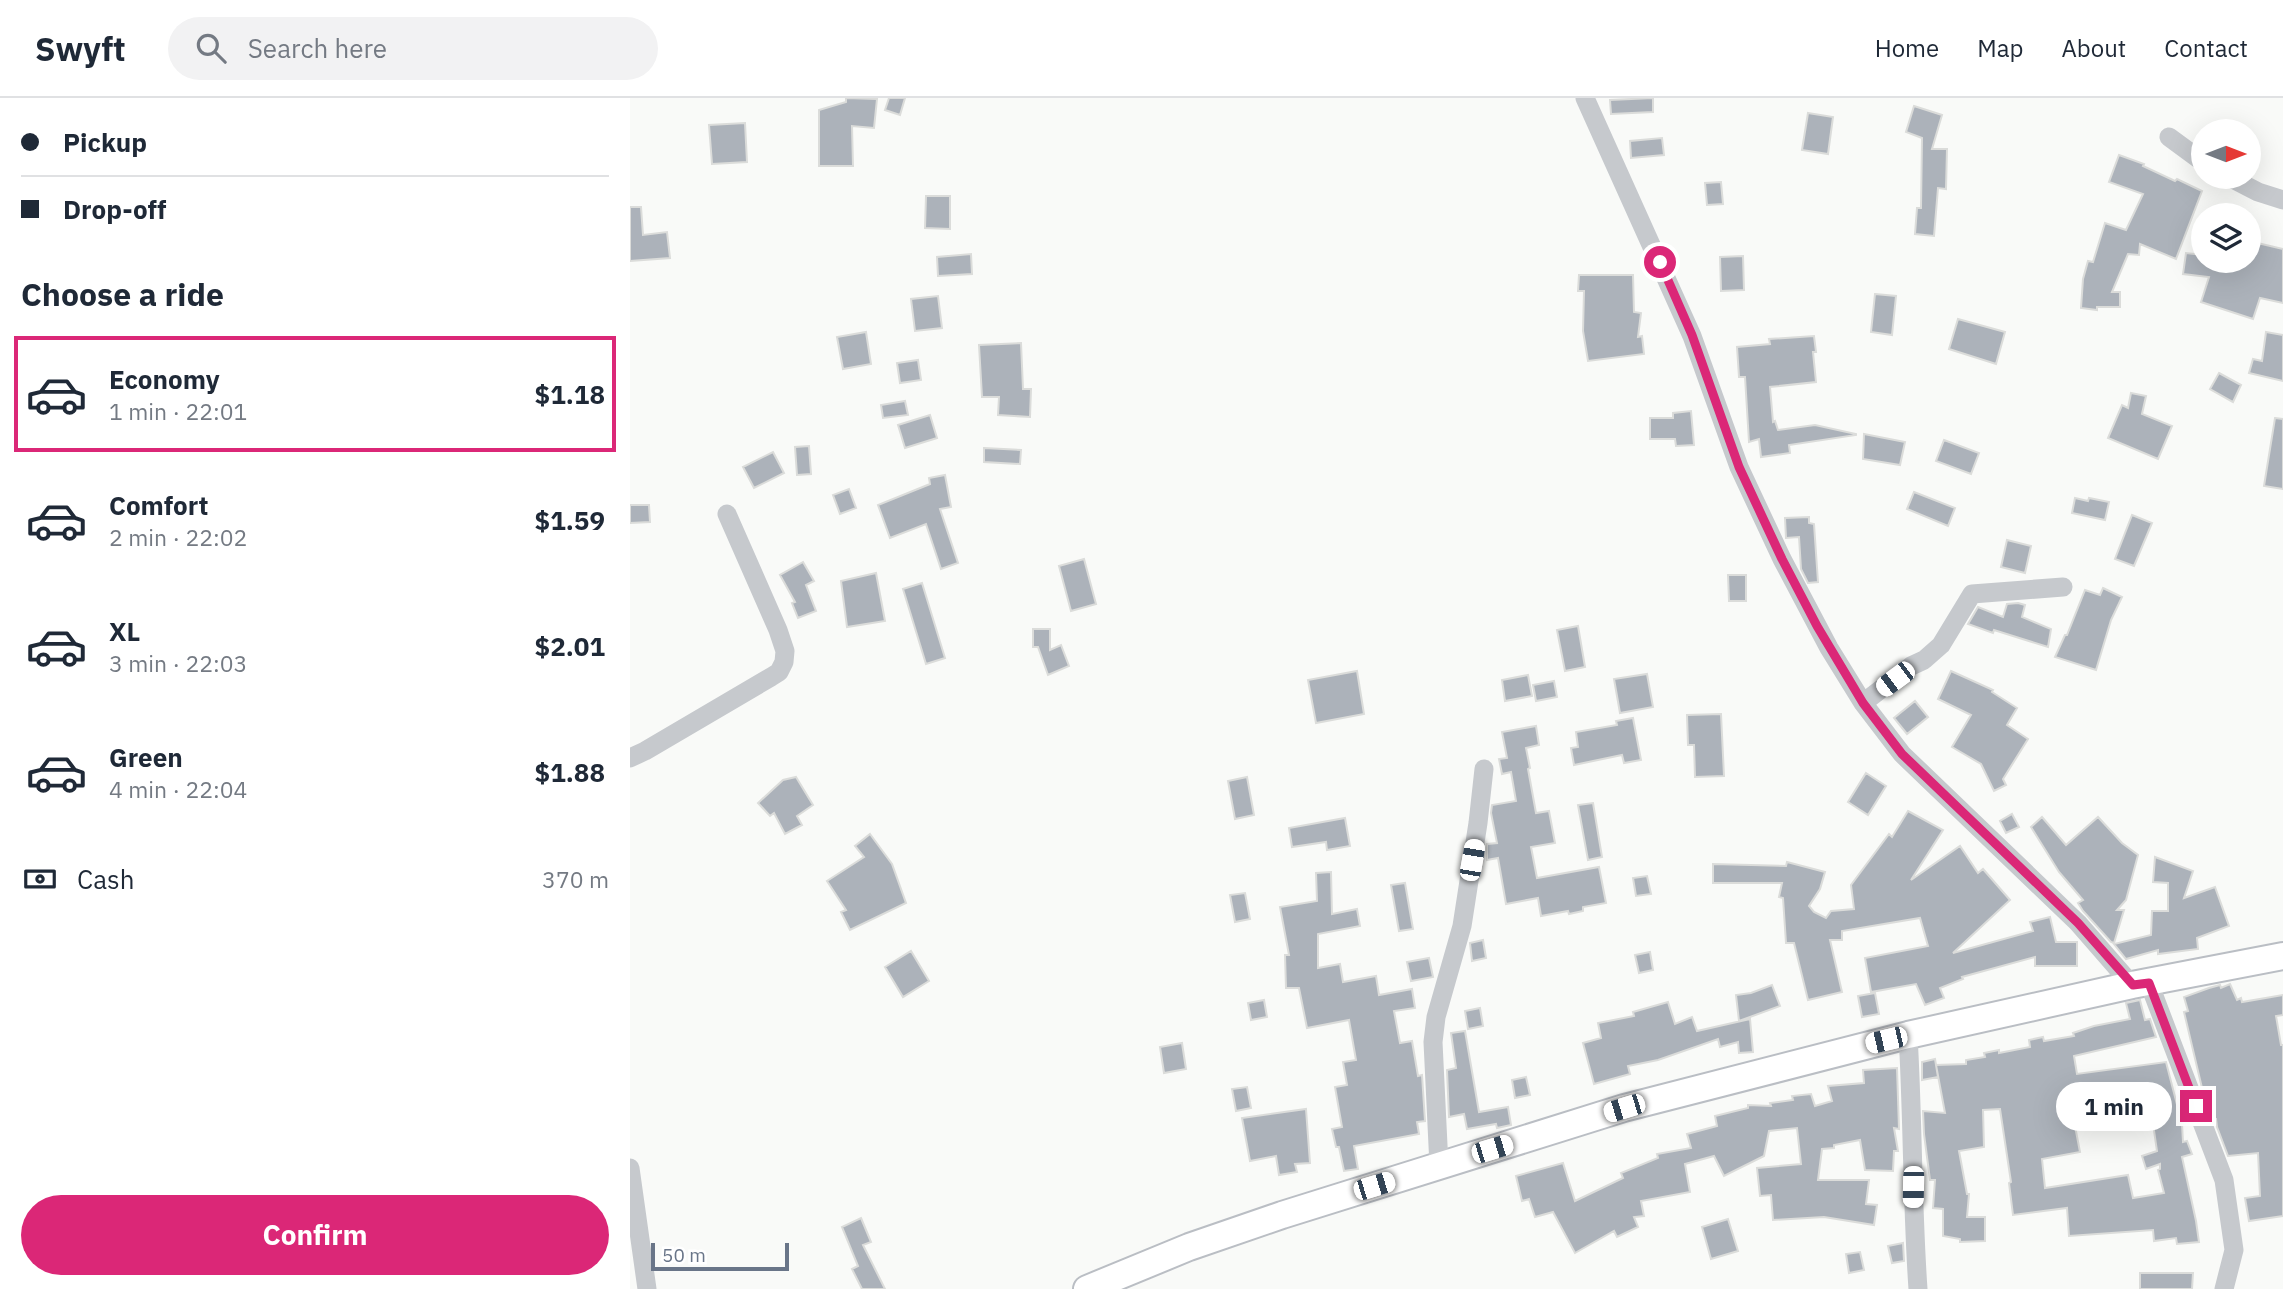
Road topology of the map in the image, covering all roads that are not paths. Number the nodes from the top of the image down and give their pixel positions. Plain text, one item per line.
1 (1585, 98) edge
2 (2169, 137) dead end
3 (2191, 153) edge
4 (2252, 189) edge
5 (2283, 200) edge
6 (727, 514) dead end
7 (2063, 587) dead end
8 (1863, 703) junction
9 (630, 758) edge
10 (1484, 769) dead end
11 (2283, 956) edge
12 (2141, 984) junction
13 (1908, 1035) junction
14 (1439, 1166) junction
15 (630, 1168) edge
16 (647, 1289) edge
17 (1087, 1289) edge
18 (1918, 1289) edge
19 (2224, 1289) edge

1 - 8 street
2 - 3 street
4 - 5 street
6 - 9 street
7 - 8 street
8 - 12 street
10 - 14 street
11 - 12 street
12 - 13 street
12 - 19 street
13 - 14 street
13 - 18 street
14 - 17 street
15 - 16 street

